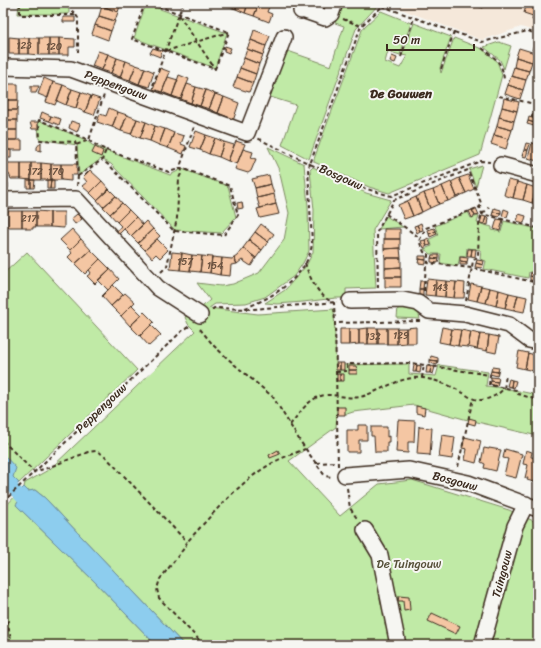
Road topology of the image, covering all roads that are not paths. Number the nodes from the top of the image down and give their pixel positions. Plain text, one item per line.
1 (333, 9) edge
2 (301, 11) dead end
3 (284, 37) dead end
4 (3, 67) edge
5 (501, 165) road end
6 (538, 176) edge
7 (3, 200) edge
8 (350, 301) road end
9 (197, 318) road end
10 (538, 342) edge
11 (338, 476) road end
12 (532, 506) edge
13 (365, 530) road end
14 (400, 644) edge
15 (482, 645) edge

1 - 2 street
3 - 4 street, Peppengouw
5 - 6 street
7 - 9 street
8 - 10 street
11 - 12 street, Bosgouw
12 - 15 street, Tuingouw
13 - 14 street

